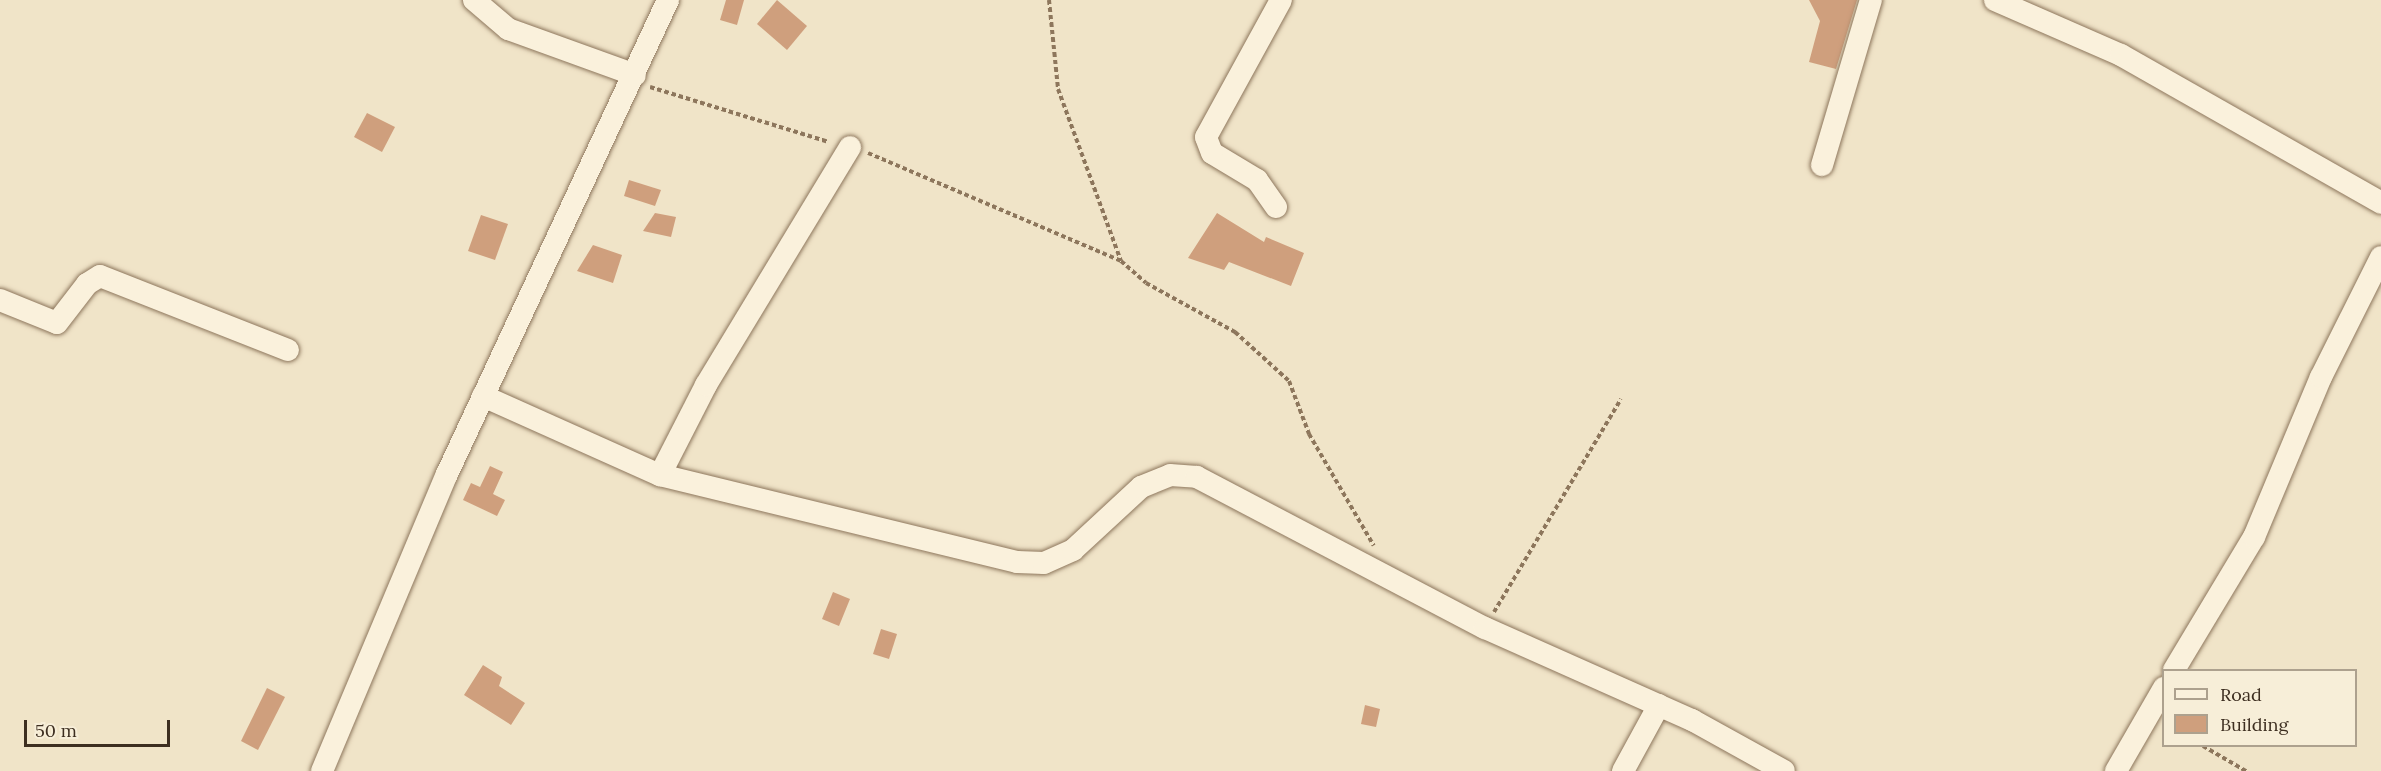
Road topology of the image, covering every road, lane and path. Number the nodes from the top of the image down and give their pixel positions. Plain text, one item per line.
1 (474, 0) edge
2 (668, 0) edge
3 (1049, 0) edge
4 (1281, 0) edge
5 (1871, 0) edge
6 (1995, 0) edge
7 (634, 78) junction
8 (850, 147) junction
9 (1822, 165) dead end
10 (2381, 203) edge
11 (1276, 207) dead end
12 (2381, 257) edge
13 (1121, 261) junction
14 (0, 300) edge
15 (288, 350) dead end
16 (483, 396) junction
17 (1621, 399) dead end
18 (660, 475) junction
19 (1377, 550) dead end
20 (1485, 628) junction
21 (2176, 669) edge
22 (2162, 690) edge
23 (1659, 705) junction
24 (2205, 747) edge
25 (322, 771) edge
26 (1623, 771) edge
27 (1784, 771) edge
28 (2116, 771) edge
29 (2246, 771) edge

1 - 7 street
2 - 7 street
3 - 13 path
4 - 11 street
5 - 9 street
6 - 10 street
7 - 8 path
7 - 16 street
8 - 13 path
8 - 18 street
12 - 21 street
13 - 19 path
14 - 15 street
16 - 18 street
16 - 25 street
17 - 20 path
18 - 20 street
20 - 23 street
22 - 28 street
23 - 26 street
23 - 27 street
24 - 29 path

